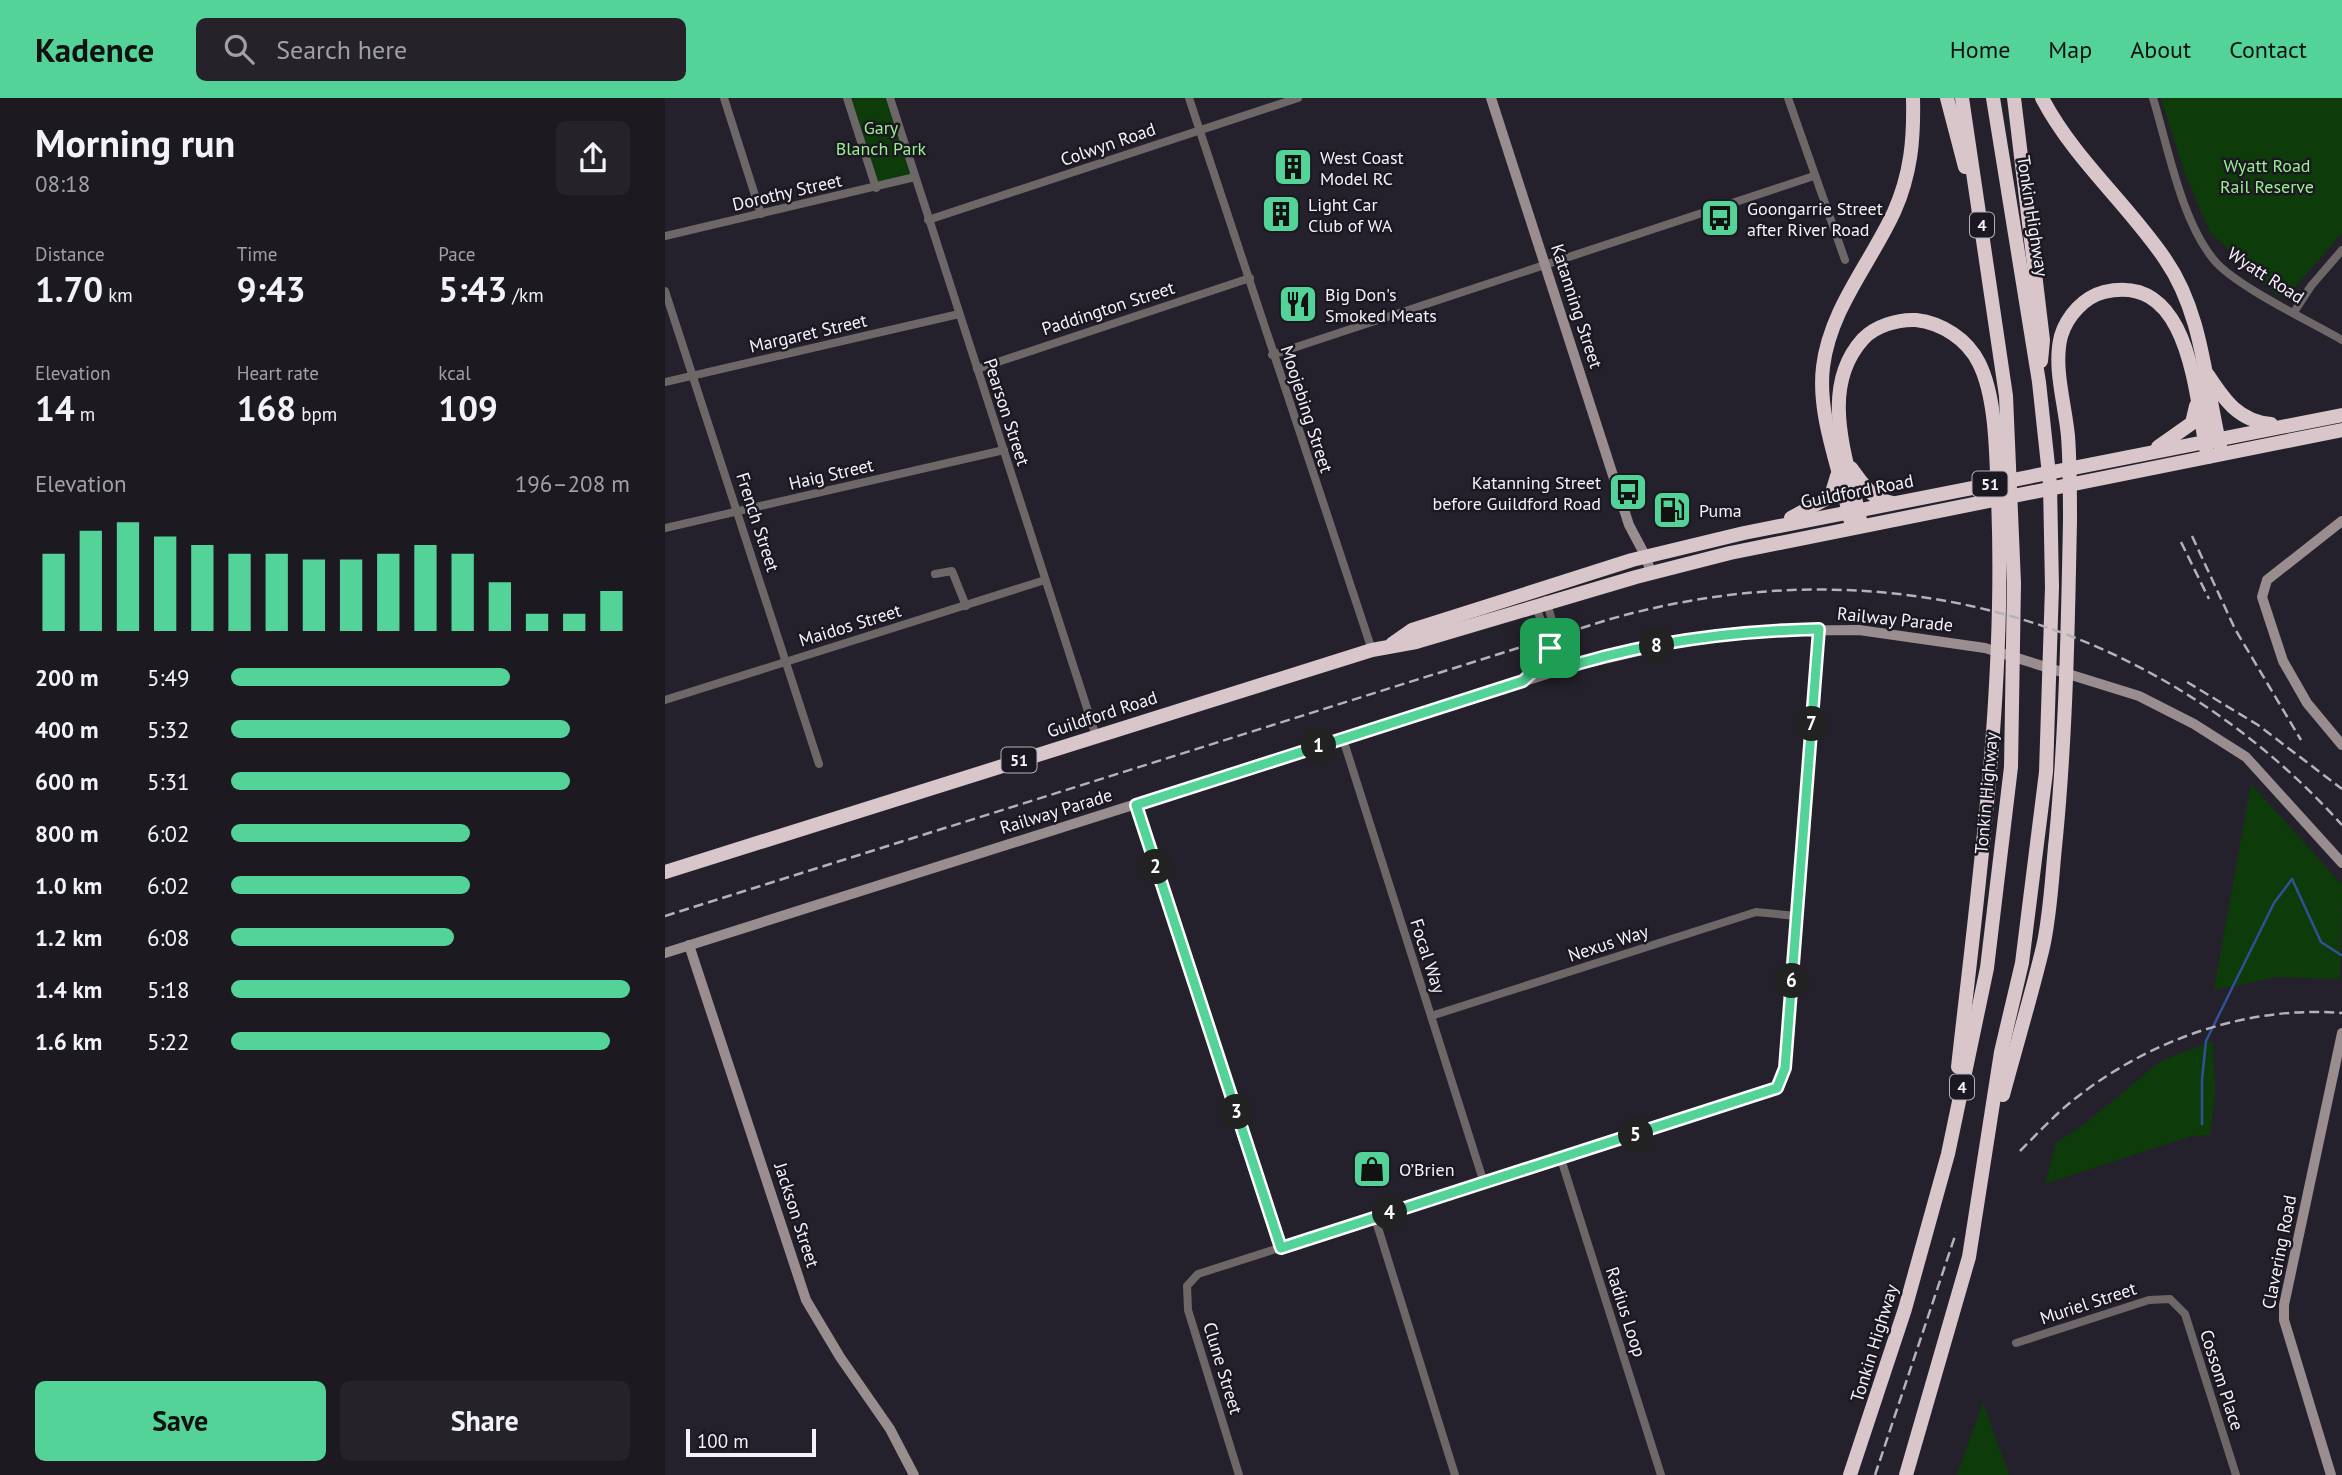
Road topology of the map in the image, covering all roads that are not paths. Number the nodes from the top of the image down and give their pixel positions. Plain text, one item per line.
1 (724, 98) edge
2 (847, 98) edge
3 (890, 98) edge
4 (1189, 98) edge
5 (1298, 98) edge
6 (1490, 98) edge
7 (1788, 98) edge
8 (1913, 98) edge
9 (1947, 98) edge
10 (1962, 98) edge
11 (1993, 98) edge
12 (2042, 98) edge
13 (2153, 98) edge
14 (2015, 104) edge
15 (1199, 130) junction
16 (1814, 176) junction
17 (915, 177) junction
18 (876, 188) junction
19 (761, 214) junction
20 (928, 220) junction
21 (665, 236) edge
22 (1985, 246) junction
23 (2342, 250) edge
24 (1845, 260) dead end
25 (1545, 266) junction
26 (1250, 278) junction
27 (665, 291) edge
28 (2294, 312) junction
29 (959, 314) junction
30 (2342, 340) edge
31 (1272, 355) junction
32 (2203, 368) junction
33 (977, 369) junction
34 (693, 376) junction
35 (665, 382) edge
36 (2039, 382) junction
37 (2197, 397) junction
38 (2342, 415) edge
39 (2291, 425) junction
40 (2342, 429) edge
41 (2211, 440) junction
42 (1003, 450) junction
43 (2154, 450) junction
44 (2002, 452) junction
45 (2215, 456) junction
46 (1842, 464) junction
47 (1894, 503) junction
48 (739, 512) junction
49 (1855, 519) junction
50 (2342, 521) edge
51 (665, 528) edge
52 (1768, 528) junction
53 (1639, 558) junction
54 (935, 574) dead end
55 (1644, 575) junction
56 (1045, 580) junction
57 (1538, 597) junction
58 (966, 606) junction
59 (1819, 629) junction
60 (1550, 648) junction
61 (1372, 650) junction
62 (786, 662) junction
63 (1560, 669) junction
64 (1523, 681) junction
65 (2005, 684) junction
66 (665, 700) edge
67 (1096, 736) junction
68 (1343, 739) junction
69 (2342, 746) edge
70 (819, 764) dead end
71 (1136, 805) junction
72 (2342, 863) edge
73 (665, 872) edge
74 (1797, 916) junction
75 (689, 945) junction
76 (665, 953) edge
77 (1431, 1016) junction
78 (2342, 1033) edge
79 (2339, 1062) edge
80 (1948, 1154) junction
81 (1986, 1156) junction
82 (1561, 1159) junction
83 (1484, 1183) junction
84 (1375, 1218) junction
85 (1281, 1248) junction
86 (2170, 1299) joint
87 (2016, 1343) dead end
88 (2342, 1473) edge
89 (914, 1475) edge
90 (1239, 1475) edge
91 (1455, 1475) edge
92 (1661, 1475) edge
93 (1850, 1475) edge
94 (1906, 1475) edge
95 (2236, 1475) edge
96 (2333, 1475) edge

1 - 19 street
2 - 18 street
3 - 17 street, Pearson Street
4 - 15 street, Moojebing Street
5 - 15 street, Colwyn Road
6 - 25 street, Katanning Street
7 - 16 street
8 - 46 highway
9 - 22 highway
10 - 22 highway, Tonkin Highway / 4
11 - 36 highway, Tonkin Highway
12 - 32 highway
13 - 28 street, Wyatt Road
14 - 36 highway, Tonkin Highway
15 - 20 street, Colwyn Road
15 - 26 street, Moojebing Street
16 - 24 street
16 - 25 street
17 - 18 street, Dorothy Street
17 - 20 street, Pearson Street
18 - 19 street, Dorothy Street
19 - 21 street, Dorothy Street
20 - 29 street, Pearson Street
22 - 44 highway, Tonkin Highway / 4
23 - 28 street
25 - 31 street
25 - 53 street, Katanning Street
26 - 31 street, Moojebing Street
26 - 33 street, Paddington Street
27 - 34 street, French Street
28 - 30 street, Wyatt Road
29 - 33 street, Pearson Street
29 - 34 street, Margaret Street
31 - 61 street, Moojebing Street
32 - 39 highway
32 - 41 highway
33 - 42 street, Pearson Street
34 - 35 street, Margaret Street
34 - 48 street, French Street
36 - 81 highway, Tonkin Highway / 4
37 - 41 highway
37 - 43 highway
37 - 81 highway
38 - 39 highway, Guildford Road / 51
39 - 41 highway, Guildford Road / 51
40 - 45 highway, Guildford Road / 51
41 - 43 highway, Guildford Road / 51
41 - 45 highway
42 - 48 street, Haig Street
42 - 56 street, Pearson Street
43 - 47 highway, Guildford Road / 51
44 - 46 highway
44 - 65 highway, Tonkin Highway / 4
45 - 49 highway, Guildford Road / 51
46 - 47 highway
46 - 49 highway
46 - 52 highway
47 - 49 highway, Guildford Road / 51
48 - 51 street, Haig Street
48 - 62 street, French Street
49 - 52 highway, Guildford Road / 51
49 - 55 highway, Guildford Road / 51
50 - 69 street
52 - 53 highway, Guildford Road / 51
53 - 55 street, Katanning Street
53 - 57 highway, Guildford Road / 51
54 - 58 street
55 - 57 highway, Guildford Road / 51
56 - 58 street, Maidos Street
56 - 67 street, Pearson Street
57 - 60 street
57 - 61 highway, Guildford Road / 51
57 - 63 street
58 - 62 street, Maidos Street
59 - 63 street, Railway Parade
59 - 72 street, Railway Parade
59 - 74 street
60 - 63 street
60 - 64 street
61 - 67 highway, Guildford Road / 51
62 - 66 street, Maidos Street
62 - 70 street, French Street
63 - 64 street, Railway Parade
64 - 68 street, Railway Parade
65 - 80 highway
65 - 80 highway, Tonkin Highway / 4
67 - 73 highway, Guildford Road / 51
68 - 71 street, Railway Parade
68 - 77 street, Focal Way
71 - 75 street, Railway Parade
71 - 85 street
74 - 77 street, Nexus Way
74 - 82 street
75 - 76 street, Railway Parade
75 - 89 street, Jackson Street
77 - 83 street, Focal Way
78 - 79 street, Clavering Road
79 - 96 street, Clavering Road
80 - 93 highway, Tonkin Highway / 4
81 - 94 highway, Tonkin Highway / 4
82 - 83 street
82 - 92 street, Radius Loop
83 - 84 street
84 - 85 street
84 - 91 street
85 - 90 street, Clune Street
86 - 87 street, Muriel Street
86 - 95 street, Cossom Place
88 - 96 street

